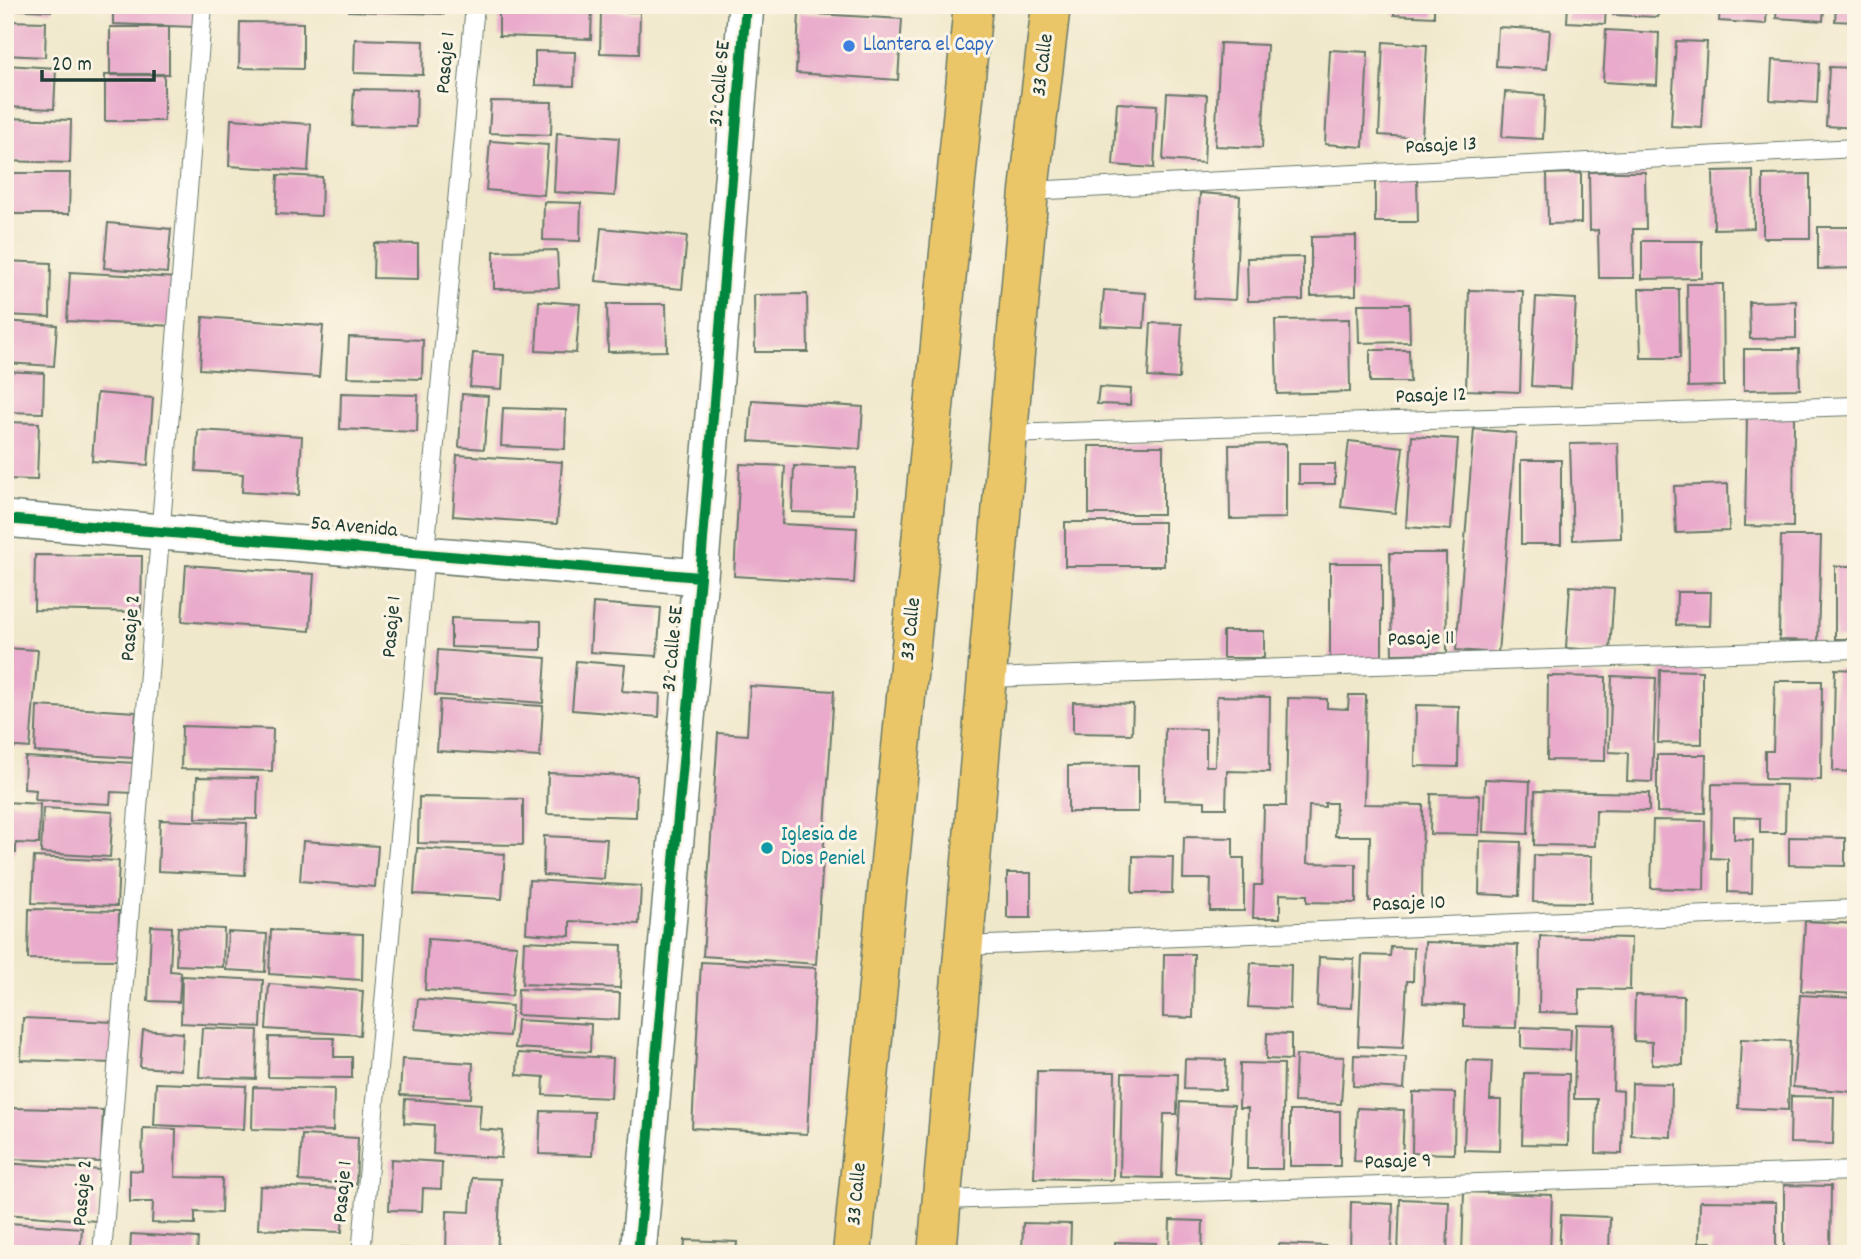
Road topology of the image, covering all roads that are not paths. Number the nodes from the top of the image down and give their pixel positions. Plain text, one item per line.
1 (203, 5) edge
2 (475, 5) edge
3 (746, 5) edge
4 (973, 5) edge
5 (1051, 5) edge
6 (1856, 148) edge
7 (1030, 191) junction
8 (1856, 406) edge
9 (1007, 434) junction
10 (5, 519) edge
11 (163, 532) junction
12 (423, 554) junction
13 (699, 577) junction
14 (1856, 649) edge
15 (987, 678) junction
16 (1856, 909) edge
17 (963, 946) junction
18 (1856, 1171) edge
19 (942, 1200) junction
20 (102, 1254) edge
21 (361, 1254) edge
22 (638, 1254) edge
23 (852, 1254) edge
24 (937, 1254) edge

1 - 11 lane, Pasaje 2
2 - 12 lane, Pasaje 1
3 - 13 street, 32 Calle SE
4 - 23 main road, 33 Calle
5 - 7 main road, 33 Calle
6 - 7 lane, Pasaje 13
7 - 9 main road, 33 Calle
8 - 9 lane, Pasaje 12
9 - 15 main road, 33 Calle
10 - 11 street, 5a Avenida
11 - 12 street, 5a Avenida
11 - 20 lane, Pasaje 2
12 - 13 street, 5a Avenida
12 - 21 lane, Pasaje 1
13 - 22 street, 32 Calle SE
14 - 15 lane, Pasaje 11
15 - 17 main road, 33 Calle
16 - 17 lane, Pasaje 10
17 - 19 main road, 33 Calle
18 - 19 lane, Pasaje 9
19 - 24 main road, 33 Calle

